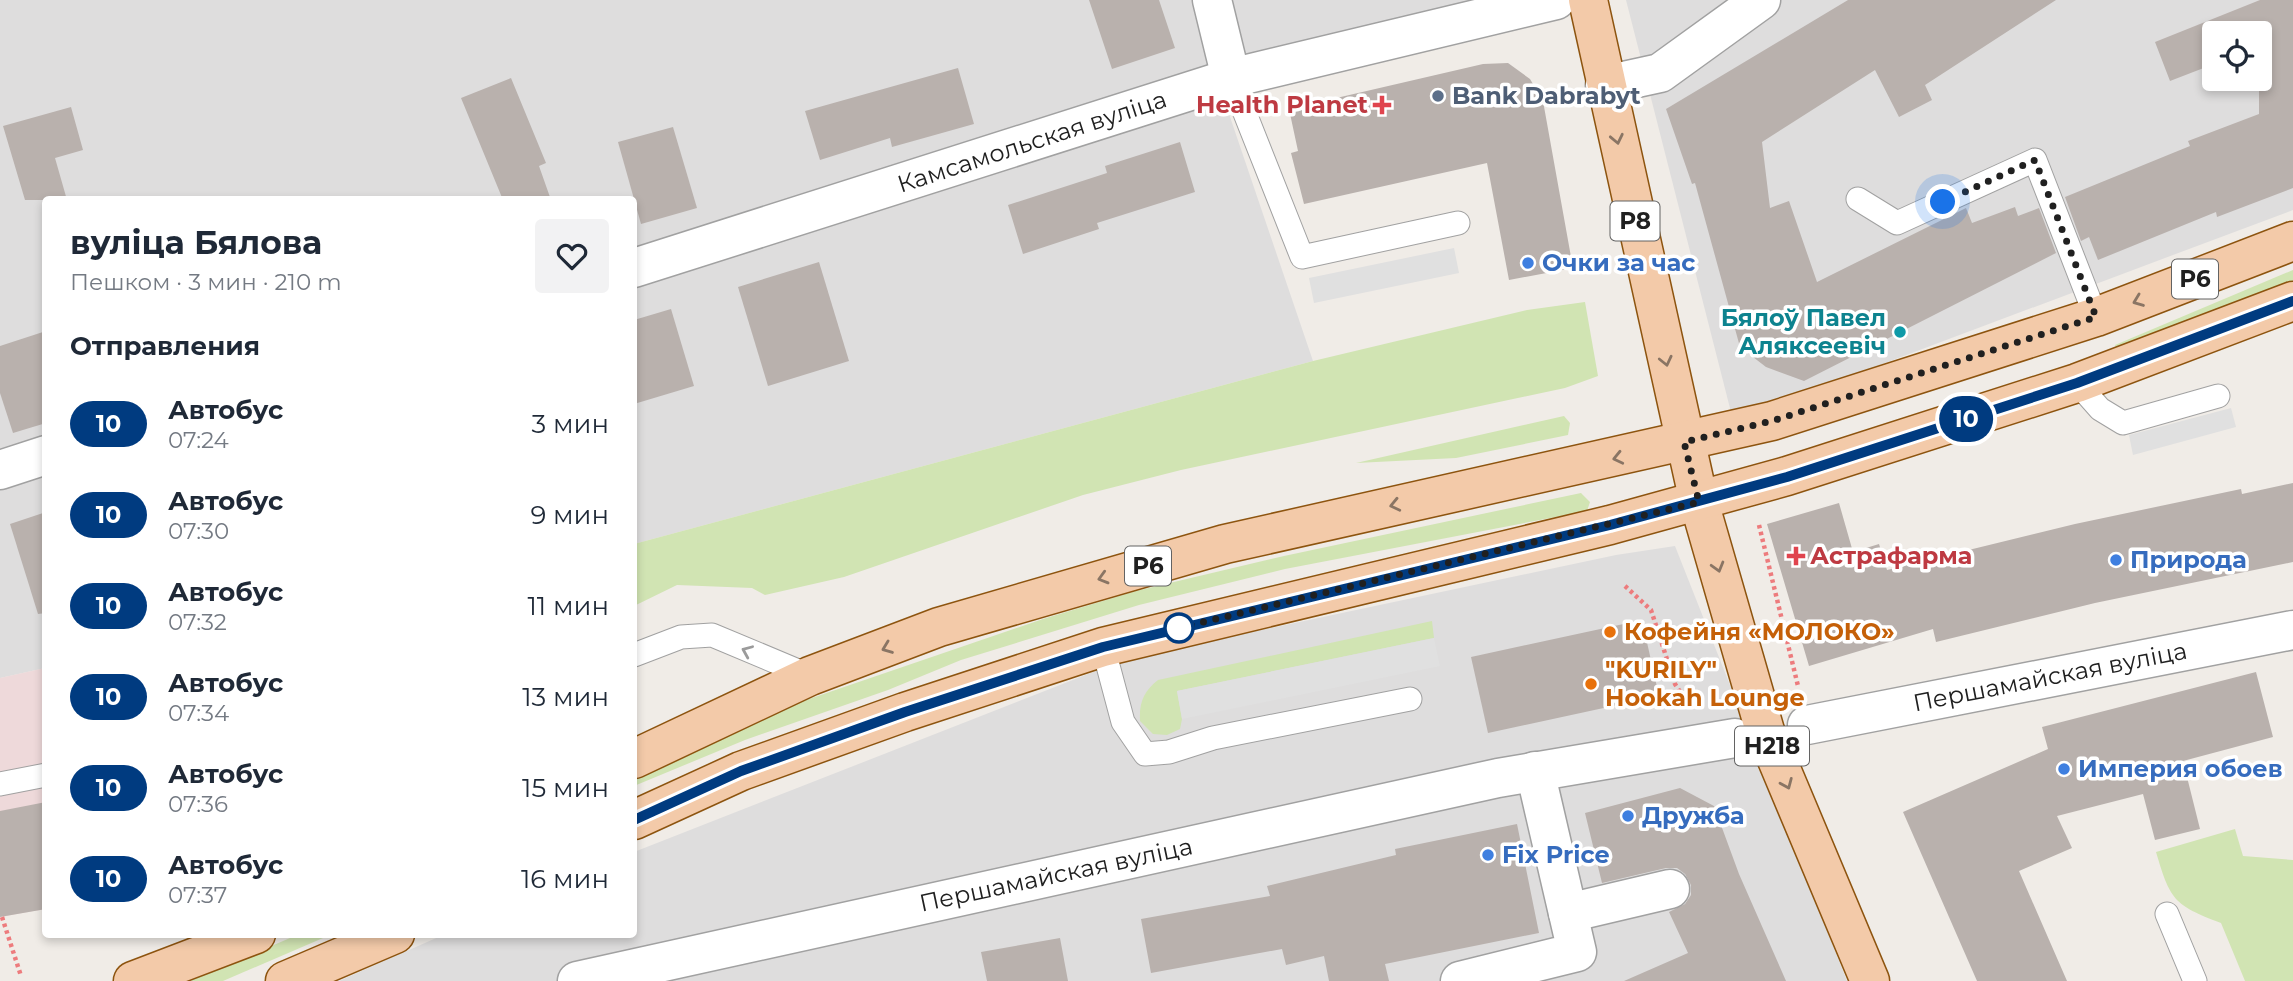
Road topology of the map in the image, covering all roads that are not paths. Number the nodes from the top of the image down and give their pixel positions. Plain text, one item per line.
1 (1212, 0) edge
2 (1556, 0) edge
3 (1588, 0) edge
4 (1761, 0) edge
5 (1231, 79) junction
6 (1605, 85) junction
7 (1858, 199) dead end
8 (1458, 223) dead end
9 (2293, 241) edge
10 (637, 267) edge
11 (2293, 300) edge
12 (2096, 317) junction
13 (2077, 383) junction
14 (2218, 396) dead end
15 (1684, 442) junction
16 (42, 456) edge
17 (0, 470) edge
18 (1699, 502) junction
19 (2293, 630) edge
20 (1103, 647) junction
21 (637, 654) edge
22 (810, 676) junction
23 (1410, 699) dead end
24 (1807, 724) road end
25 (1725, 740) road end
26 (637, 758) edge
27 (1535, 771) junction
28 (42, 776) edge
29 (0, 784) edge
30 (637, 819) edge
31 (1670, 889) dead end
32 (1568, 912) junction
33 (2167, 914) dead end
34 (236, 938) edge
35 (386, 938) edge
36 (207, 944) edge
37 (133, 981) edge
38 (285, 981) edge
39 (578, 981) edge
40 (1460, 981) edge
41 (1870, 981) edge
42 (2195, 981) edge

1 - 5 street
2 - 5 street, Камсамольская вуліца
3 - 6 main road, Р8
4 - 6 street
5 - 8 lane
5 - 10 street, Камсамольская вуліца
6 -> 15 main road, Р8
7 - 12 lane
9 -> 12 main road, Р6
11 - 13 main road, Р6
12 - 15 main road, Р6
13 - 14 lane
13 - 18 main road, Р6
15 - 18 main road, Р8
15 -> 22 main road, Р6
16 - 17 street
18 - 20 main road, Р6
18 -> 41 main road, Н218
19 - 24 street, Першамайская вуліца
20 - 23 lane
20 - 30 main road, Р6
22 -> 21 lane
22 - 26 main road, Р6
25 - 27 street, Першамайская вуліца
27 - 32 street
27 - 39 street, Першамайская вуліца
28 - 29 lane
31 - 32 street
32 - 40 street
33 - 42 lane
34 - 36 main road
35 - 38 main road
36 - 37 main road

